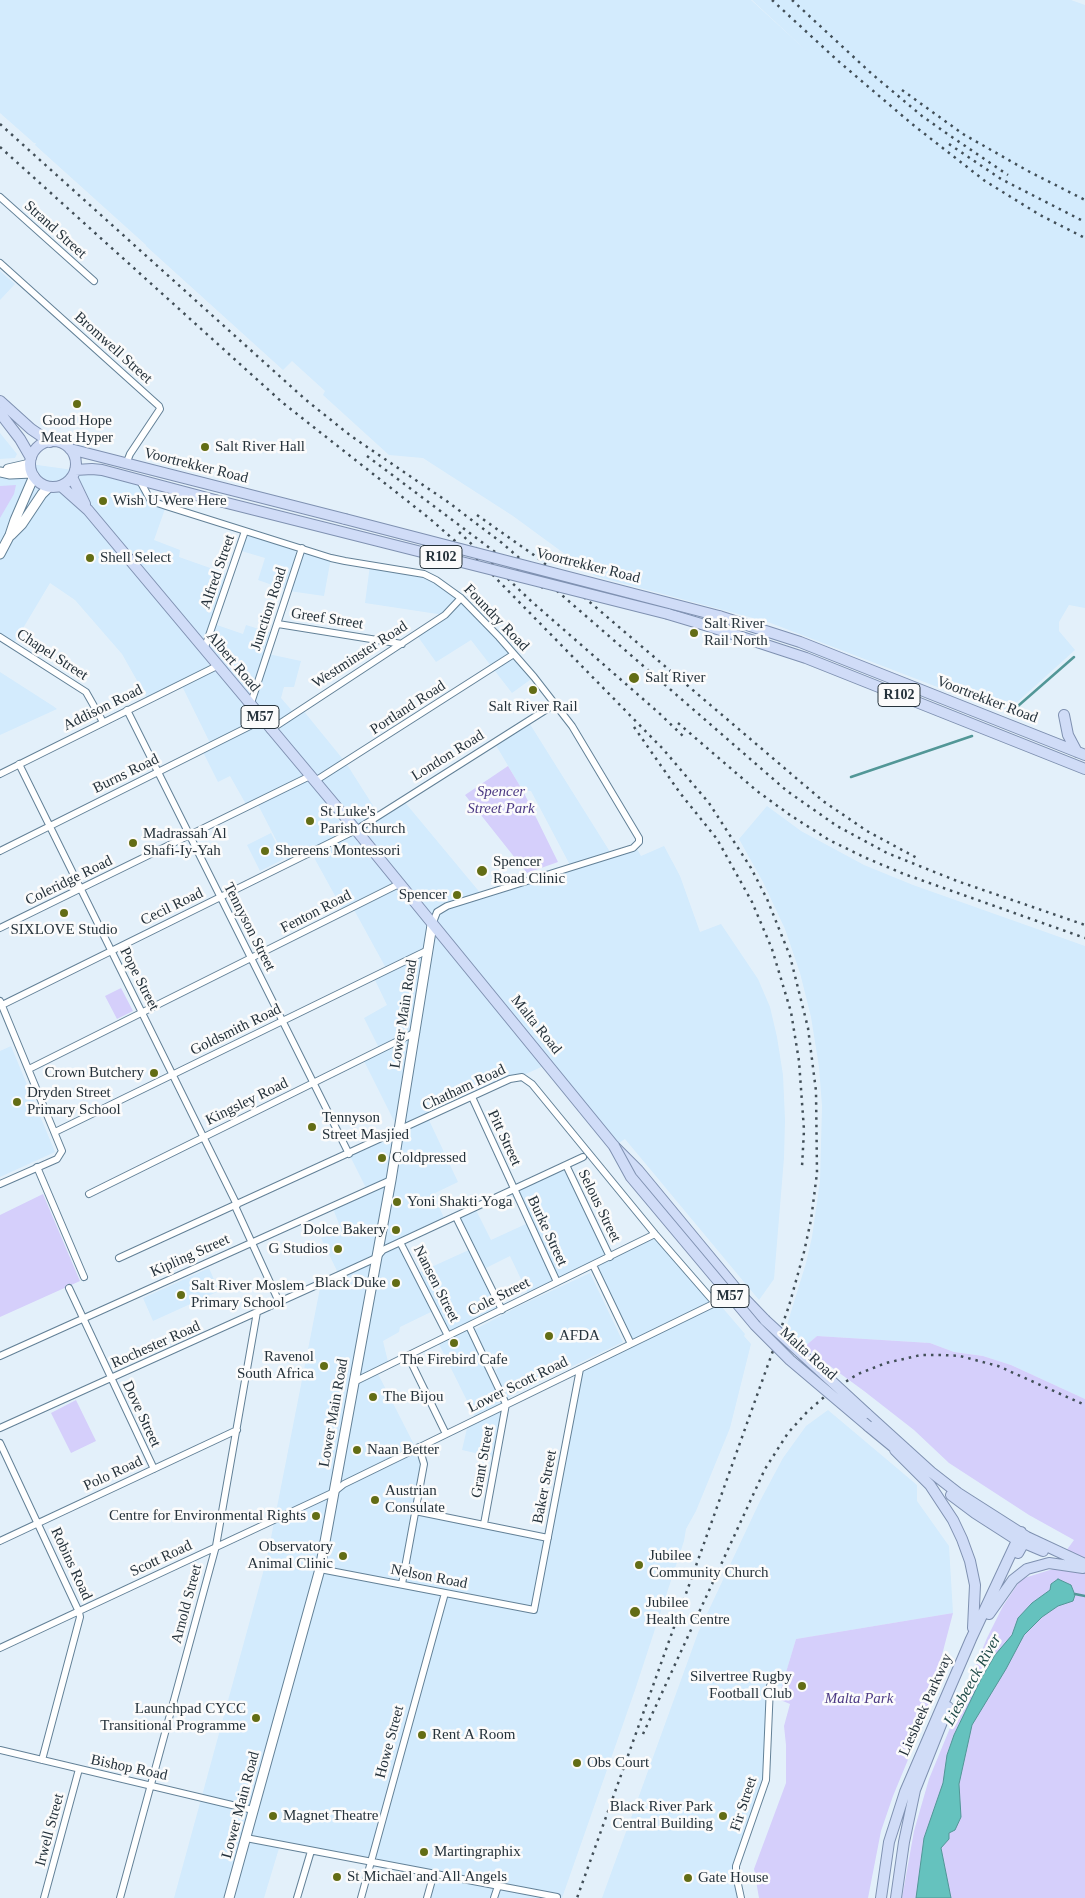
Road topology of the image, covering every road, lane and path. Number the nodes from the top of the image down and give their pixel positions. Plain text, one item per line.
1 (0, 197) edge
2 (0, 263) edge
3 (94, 281) dead end
4 (0, 401) edge
5 (0, 413) edge
6 (50, 442) junction
7 (70, 449) junction
8 (126, 464) junction
9 (32, 468) junction
10 (0, 472) edge
11 (74, 473) junction
12 (139, 480) junction
13 (61, 486) junction
14 (49, 487) junction
15 (88, 510) junction
16 (245, 530) junction
17 (10, 535) junction
18 (302, 548) junction
19 (0, 554) edge
20 (461, 598) junction
21 (278, 624) junction
22 (0, 637) edge
23 (402, 644) junction
24 (204, 651) junction
25 (514, 654) junction
26 (217, 666) junction
27 (555, 704) junction
28 (250, 706) junction
29 (128, 710) junction
30 (1064, 715) dead end
31 (262, 720) junction
32 (103, 722) junction
33 (270, 730) junction
34 (1081, 754) edge
35 (19, 764) junction
36 (1085, 769) edge
37 (158, 772) junction
38 (0, 774) edge
39 (312, 778) junction
40 (49, 826) junction
41 (356, 830) junction
42 (189, 835) junction
43 (0, 851) edge
44 (399, 884) junction
45 (81, 889) junction
46 (220, 897) junction
47 (432, 925) junction
48 (0, 928) edge
49 (428, 950) junction
50 (111, 952) junction
51 (251, 959) junction
52 (1, 1004) edge
53 (143, 1012) junction
54 (282, 1021) junction
55 (416, 1032) junction
56 (29, 1069) junction
57 (174, 1074) junction
58 (313, 1083) junction
59 (472, 1098) junction
60 (399, 1131) junction
61 (55, 1132) junction
62 (204, 1137) junction
63 (614, 1146) junction
64 (349, 1154) junction
65 (584, 1157) dead end
66 (566, 1165) junction
67 (37, 1167) junction
68 (391, 1180) junction
69 (0, 1184) edge
70 (514, 1189) junction
71 (89, 1194) dead end
72 (236, 1205) junction
73 (456, 1217) junction
74 (655, 1234) junction
75 (252, 1242) junction
76 (400, 1242) junction
77 (610, 1257) junction
78 (119, 1258) dead end
79 (376, 1258) junction
80 (593, 1265) junction
81 (84, 1277) dead end
82 (557, 1282) junction
83 (69, 1288) dead end
84 (279, 1302) junction
85 (714, 1303) joint
86 (502, 1310) junction
87 (257, 1312) junction
88 (83, 1318) junction
89 (469, 1326) junction
90 (448, 1336) junction
91 (631, 1344) junction
92 (0, 1356) edge
93 (408, 1356) junction
94 (580, 1369) junction
95 (111, 1379) junction
96 (354, 1382) junction
97 (506, 1404) junction
98 (0, 1428) edge
99 (237, 1430) junction
100 (446, 1434) junction
101 (0, 1443) edge
102 (888, 1443) junction
103 (419, 1448) junction
104 (154, 1469) junction
105 (334, 1492) junction
106 (415, 1511) junction
107 (38, 1523) junction
108 (484, 1524) junction
109 (548, 1538) junction
110 (1022, 1538) junction
111 (0, 1541) edge
112 (216, 1546) junction
113 (1084, 1567) edge
114 (320, 1569) junction
115 (402, 1584) junction
116 (445, 1593) junction
117 (534, 1610) joint
118 (79, 1612) junction
119 (989, 1614) junction
120 (972, 1639) junction
121 (0, 1648) edge
122 (770, 1686) dead end
123 (0, 1750) edge
124 (42, 1760) junction
125 (79, 1770) junction
126 (151, 1785) junction
127 (253, 1810) junction
128 (246, 1838) junction
129 (311, 1850) junction
130 (371, 1862) junction
131 (434, 1873) junction
132 (498, 1886) junction
133 (558, 1897) edge
134 (44, 1898) edge
135 (120, 1898) edge
136 (229, 1898) edge
137 (297, 1898) edge
138 (361, 1898) edge
139 (428, 1898) edge
140 (494, 1898) edge
141 (741, 1898) edge
142 (881, 1898) edge
143 (896, 1898) edge

1 - 3 street, Strand Street
2 - 8 street, Bromwell Street
4 - 6 main road, R102
5 - 9 main road
6 - 7 main road, R102
6 - 9 main road
7 - 8 main road, Voortrekker Road / R102
7 - 11 main road
8 - 34 main road, Voortrekker Road / R102, bridge
9 - 10 street
9 - 14 main road
9 - 17 street
11 - 12 main road, Voortrekker Road / R102
11 - 13 main road
11 - 15 main road, Albert Road / M57
12 - 16 street, Foundry Road
12 - 36 main road, Voortrekker Road / R102, bridge
13 - 14 main road
13 - 15 main road, Albert Road / M57
14 - 17 street
15 - 24 main road, Albert Road / M57
16 - 18 street, Foundry Road
16 - 24 street, Alfred Street
17 - 19 street
18 - 20 street, Foundry Road
18 - 21 street, Junction Road
20 - 23 street, Westminster Road
20 - 25 street, Foundry Road
21 - 23 street, Greef Street
21 - 28 street, Junction Road
22 - 32 street, Chapel Street
23 - 33 street, Westminster Road
24 - 26 main road, Albert Road / M57
25 - 27 street, Foundry Road
25 - 39 street, Portland Road
26 - 28 main road, Albert Road / M57
26 - 29 street, Addison Road
27 - 41 street, London Road
27 - 47 street, Foundry Road
28 - 31 main road, Albert Road / M57
29 - 32 street, Addison Road
29 - 37 street, Tennyson Street
30 - 34 main road
31 - 33 main road, Albert Road / M57
31 - 37 street, Burns Road
32 - 35 street, Addison Road
33 - 39 main road, Albert Road / M57
35 - 38 street, Addison Road
35 - 40 street, Pope Street
37 - 40 street, Burns Road
37 - 42 street, Tennyson Street
39 - 41 main road, Albert Road / M57
39 - 42 street, Coleridge Road
40 - 43 street, Burns Road
40 - 45 street, Pope Street
41 - 44 main road, Albert Road / M57
41 - 46 street, Cecil Road
42 - 45 street, Coleridge Road
42 - 46 street, Tennyson Street
44 - 47 main road, Albert Road / M57
44 - 51 street, Fenton Road
45 - 48 street, Coleridge Road
45 - 50 street, Pope Street
46 - 50 street, Cecil Road
46 - 51 street, Tennyson Street
47 - 49 street, Lower Main Road
47 - 63 main road, Malta Road / M57
49 - 54 street, Goldsmith Road
49 - 55 street, Lower Main Road
50 - 52 street, Cecil Road
50 - 53 street, Pope Street
51 - 53 street, Fenton Road
51 - 54 street, Tennyson Street
52 - 56 street
53 - 56 street, Fenton Road
53 - 57 street, Pope Street
54 - 57 street, Goldsmith Road
54 - 58 street, Tennyson Street
55 - 58 street, Kingsley Road
55 - 60 street, Lower Main Road
56 - 61 street
57 - 61 street, Goldsmith Road
57 - 62 street, Pope Street
58 - 62 street, Kingsley Road
58 - 64 street, Tennyson Street
59 - 60 street, Chatham Road
59 - 70 street, Pitt Street
59 - 74 street, Chatham Road
60 - 64 street, Chatham Road
60 - 68 street, Lower Main Road
61 - 67 street
62 - 71 street, Kingsley Road
62 - 72 street, Pope Street
63 - 102 main road, Malta Road / M57, bridge
63 - 110 main road, Malta Road / M57, bridge
64 - 72 street, Chatham Road
65 - 66 street, Rochester Road
66 - 70 street, Rochester Road
66 - 77 street, Selous Street
67 - 69 street
67 - 81 street
68 - 75 street, Kipling Street
68 - 79 street, Lower Main Road
70 - 73 street, Rochester Road
70 - 82 street, Burke Street
72 - 75 street, Pope Street
72 - 78 street, Chatham Road
73 - 76 street, Rochester Road
73 - 86 street
74 - 77 street, Cole Street
74 - 85 street, Chatham Road
75 - 84 street, Pope Street
75 - 88 street, Kipling Street
76 - 79 street, Rochester Road
76 - 90 street, Nansen Street
77 - 80 street, Cole Street
79 - 84 street, Rochester Road
79 - 96 street, Lower Main Road
80 - 82 street, Cole Street
80 - 91 street
82 - 86 street, Cole Street
83 - 88 street, Dove Street
84 - 87 street, Rochester Road
85 - 91 street, Lower Scott Road
86 - 89 street, Cole Street
87 - 95 street, Rochester Road
87 - 99 street, Arnold Street
88 - 92 street, Kipling Street
88 - 95 street, Dove Street
89 - 90 street, Cole Street
89 - 97 street
90 - 93 street, Cole Street
91 - 94 street, Lower Scott Road
93 - 96 street, Cole Street
93 - 100 street
94 - 97 street, Lower Scott Road
94 - 109 street, Baker Street
95 - 98 street, Rochester Road
95 - 104 street, Dove Street
96 - 105 street, Lower Main Road
97 - 100 street, Lower Scott Road
97 - 108 street, Grant Street
99 - 104 street, Polo Road
99 - 112 street, Arnold Street
100 - 103 street, Lower Scott Road
101 - 107 street, Robins Road
102 - 110 main road, Malta Road / M57
102 - 120 main road
103 - 105 street, Lower Scott Road
103 - 106 street
104 - 107 street, Polo Road
105 - 112 street, Scott Road
105 - 114 street, Lower Main Road
106 - 108 street
106 - 115 street
107 - 111 street, Polo Road
107 - 118 street, Robins Road
108 - 109 street
109 - 117 street, Baker Street
110 - 113 main road, M57
110 - 119 main road, Liesbeek Parkway
110 - 120 main road, Liesbeek Parkway
112 - 118 street, Scott Road
112 - 126 street, Arnold Street
113 - 119 main road
114 - 115 street, Nelson Road
114 - 127 street, Lower Main Road
115 - 116 street, Nelson Road
116 - 117 street, Nelson Road
116 - 130 street, Howe Street
118 - 121 street, Scott Road
118 - 124 street, Robins Road
119 - 143 main road, Liesbeek Parkway
120 - 142 main road, Liesbeek Parkway
122 - 141 street, Fir Street
123 - 124 street, Bishop Road
124 - 125 street, Bishop Road
125 - 126 street, Bishop Road
125 - 134 street, Irwell Street
126 - 127 street, Bishop Road
126 - 135 street, Arnold Street
127 - 128 street, Lower Main Road
128 - 129 street
128 - 136 street, Lower Main Road
129 - 130 street
129 - 137 street
130 - 131 street
130 - 138 street, Howe Street
131 - 132 street
131 - 139 street
132 - 133 street
132 - 140 street

